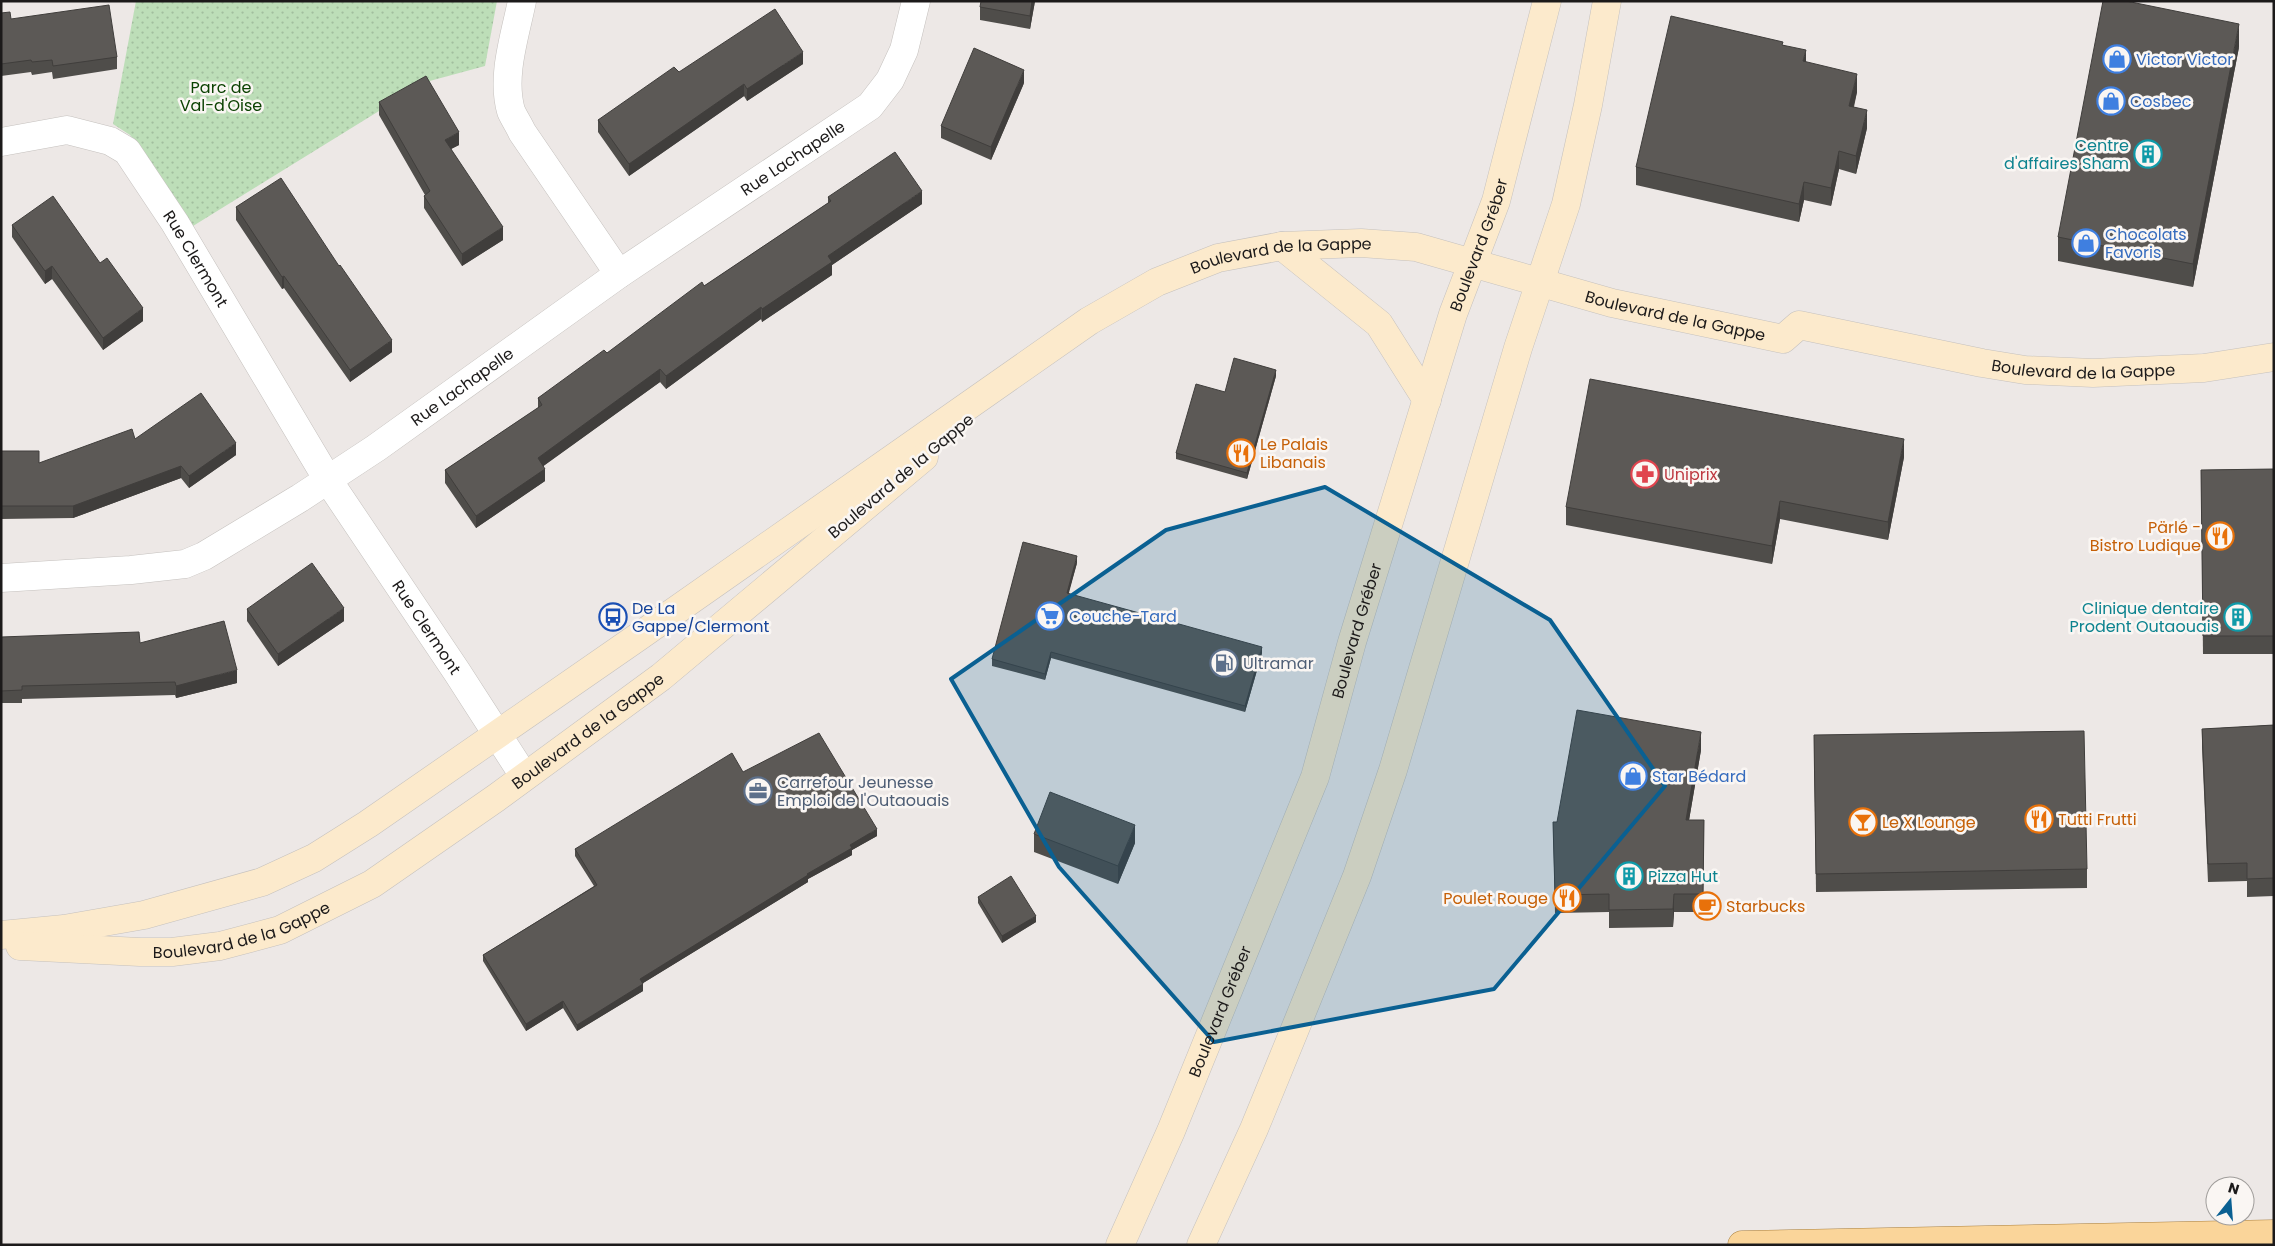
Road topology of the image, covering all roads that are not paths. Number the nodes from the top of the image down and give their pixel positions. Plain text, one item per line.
1 (522, 1) edge
2 (916, 1) edge
3 (1547, 1) edge
4 (1607, 1) edge
5 (1, 142) edge
6 (1282, 246) junction
7 (1474, 263) junction
8 (619, 274) junction
9 (1540, 281) junction
10 (1089, 321) junction
11 (2274, 357) edge
12 (1427, 400) junction
13 (328, 480) junction
14 (1, 578) edge
15 (498, 734) junction
16 (524, 776) junction
17 (1, 935) edge
18 (1, 945) edge
19 (2274, 1234) edge
20 (1120, 1245) edge
21 (1201, 1245) edge
22 (1742, 1245) edge

1 - 8 street
2 - 8 street, Rue Lachapelle
3 - 7 street, Boulevard Gréber
4 - 9 street
5 - 13 street, Rue Clermont
6 - 7 street, Boulevard de la Gappe
6 - 10 street, Boulevard de la Gappe
6 - 12 street
7 - 9 street, Boulevard de la Gappe
7 - 12 street, Boulevard Gréber
8 - 13 street, Rue Lachapelle
9 - 11 street, Boulevard de la Gappe
9 - 21 street
10 - 15 street, Boulevard de la Gappe
10 - 16 street, Boulevard de la Gappe
12 - 20 street, Boulevard Gréber
13 - 14 street
13 - 15 street, Rue Clermont
15 - 16 street, Rue Clermont
15 - 17 street, Boulevard de la Gappe
16 - 18 street, Boulevard de la Gappe
19 - 22 main road

